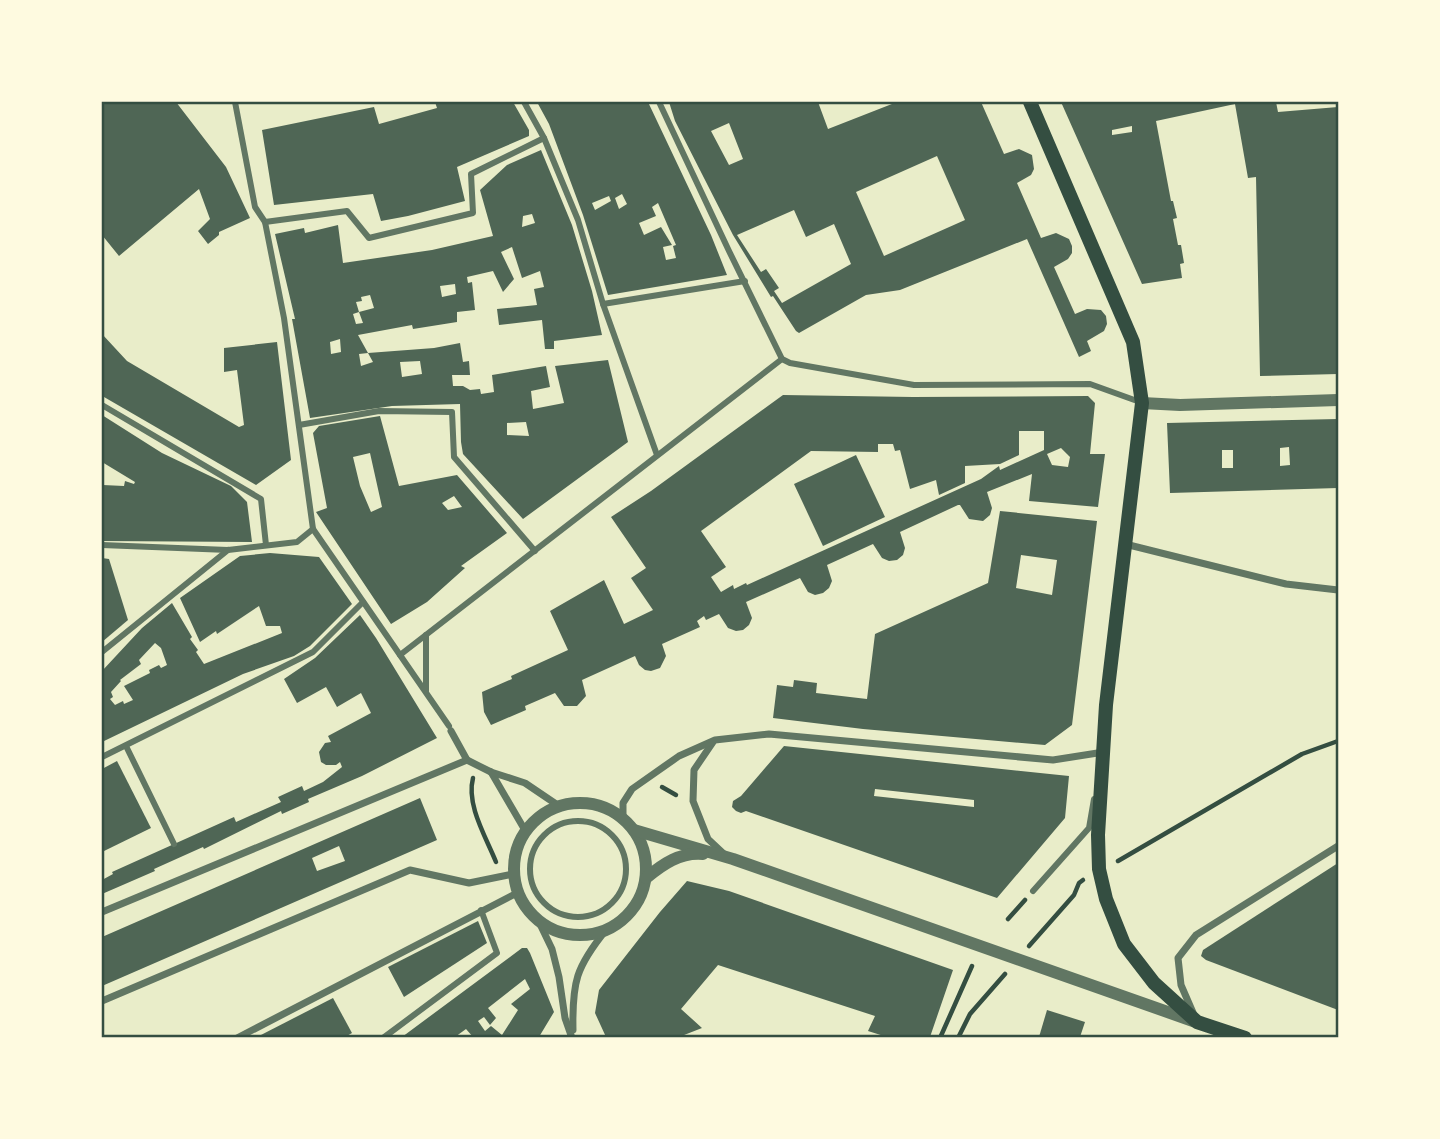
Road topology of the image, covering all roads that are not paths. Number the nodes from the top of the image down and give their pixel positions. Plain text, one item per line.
1 (235, 102) edge
2 (524, 102) edge
3 (659, 102) edge
4 (1030, 102) edge
5 (544, 138) junction
6 (265, 222) junction
7 (745, 281) junction
8 (603, 304) junction
9 (782, 359) junction
10 (1339, 400) edge
11 (1142, 403) junction
12 (102, 405) edge
13 (299, 425) junction
14 (657, 455) junction
15 (313, 529) junction
16 (1125, 544) junction
17 (102, 545) edge
18 (266, 545) junction
19 (228, 550) junction
20 (535, 551) junction
21 (1339, 590) edge
22 (363, 602) junction
23 (426, 635) junction
24 (102, 652) edge
25 (400, 655) junction
26 (426, 693) junction
27 (450, 729) joint
28 (715, 740) junction
29 (126, 746) junction
30 (1104, 752) junction
31 (102, 757) edge
32 (467, 760) junction
33 (491, 772) junction
34 (559, 806) junction
35 (623, 819) junction
36 (634, 830) junction
37 (526, 832) junction
38 (174, 844) dead end
39 (1339, 846) edge
40 (623, 849) joint
41 (727, 857) junction
42 (513, 874) junction
43 (646, 878) junction
44 (1033, 891) road end
45 (517, 893) junction
46 (481, 909) junction
47 (102, 912) edge
48 (539, 922) junction
49 (606, 930) junction
50 (102, 1001) edge
51 (1197, 1022) junction
52 (573, 1037) edge
53 (237, 1038) edge
54 (383, 1038) edge
55 (1245, 1038) edge

1 - 6 street
2 - 5 street
3 - 7 street
4 - 11 main road
5 - 6 street
5 - 8 street
6 - 13 street
7 - 8 street
7 - 9 street
8 - 14 street
9 - 11 street
9 - 14 street
10 - 11 street
11 - 16 main road
12 - 18 street
13 - 15 street
13 - 20 street
14 - 20 street
15 - 18 street
15 - 22 street
16 - 21 street
16 - 30 main road
17 - 19 street
18 - 19 street
19 - 24 street
20 - 23 street
22 - 25 street
22 - 29 street
23 - 25 street
23 - 26 street
25 - 26 street
26 - 27 street
27 - 32 street
28 - 30 street
28 - 35 street
28 - 41 street
29 - 31 street
29 - 38 street
30 - 44 street
30 - 51 main road
32 - 33 street
32 - 47 street
33 - 34 street
33 - 37 street
34 - 35 street
34 - 37 street
35 - 36 street
36 - 41 street
36 - 43 street
37 - 42 street
39 - 51 street
40 - 40 street
41 - 43 street
41 - 51 street
42 - 45 street
42 - 50 street
43 - 49 street
45 - 46 street
45 - 48 street
46 - 53 street
46 - 54 street
48 - 49 street
48 - 52 street
49 - 52 street
51 - 55 main road

